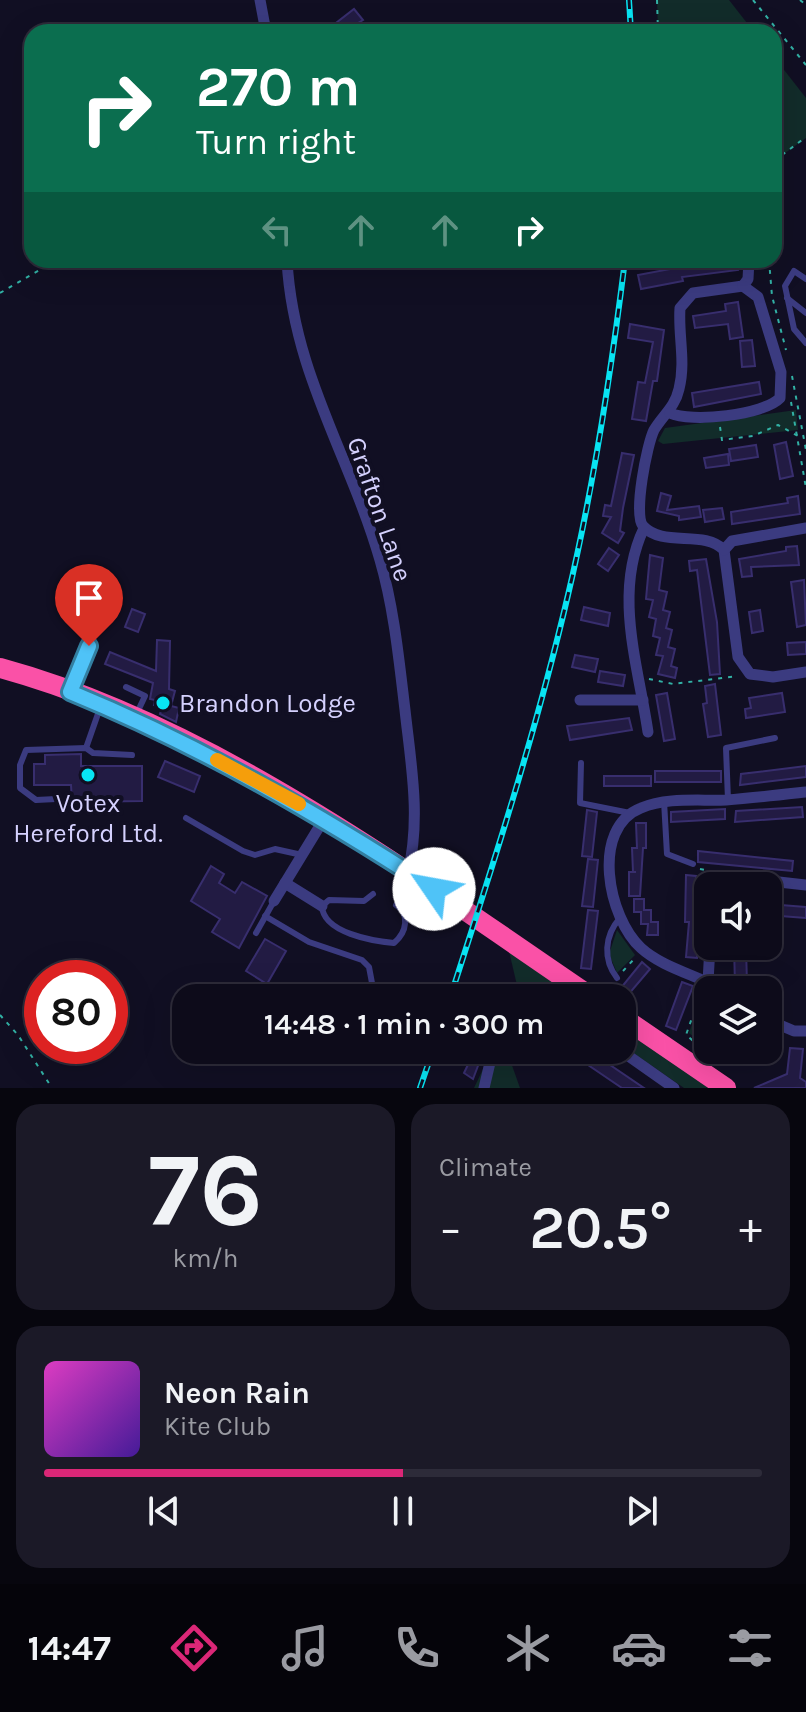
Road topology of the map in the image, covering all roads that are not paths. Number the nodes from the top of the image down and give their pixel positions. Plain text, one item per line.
1 (260, 0) edge
2 (264, 24) edge
3 (287, 268) edge
4 (749, 268) edge
5 (806, 279) edge
6 (743, 286) junction
7 (787, 298) junction
8 (806, 313) edge
9 (806, 343) edge
10 (670, 413) junction
11 (644, 528) junction
12 (806, 528) edge
13 (724, 550) junction
14 (89, 646) dead end
15 (0, 668) edge
16 (806, 672) edge
17 (126, 687) dead end
18 (70, 692) junction
19 (580, 700) dead end
20 (643, 700) junction
21 (102, 705) junction
22 (134, 719) junction
23 (648, 732) dead end
24 (775, 738) dead end
25 (86, 748) junction
26 (132, 755) dead end
27 (581, 763) dead end
28 (806, 792) edge
29 (56, 799) dead end
30 (728, 800) junction
31 (664, 801) junction
32 (630, 813) junction
33 (186, 818) dead end
34 (324, 819) junction
35 (302, 855) junction
36 (693, 864) road end
37 (408, 873) junction
38 (782, 882) edge
39 (285, 883) junction
40 (806, 885) edge
41 (373, 894) dead end
42 (274, 901) joint
43 (396, 905) dead end
44 (322, 906) junction
45 (265, 916) junction
46 (620, 918) junction
47 (256, 933) dead end
48 (696, 976) edge
49 (617, 978) road end
50 (372, 984) edge
51 (572, 984) edge
52 (782, 1026) edge
53 (636, 1027) edge
54 (806, 1031) edge
55 (636, 1061) edge
56 (490, 1064) edge
57 (484, 1088) edge
58 (674, 1088) edge
59 (726, 1088) edge

1 - 2 street
3 - 37 street, Grafton Lane
4 - 6 street
5 - 7 lane
6 - 10 street
6 - 10 street
7 - 8 lane
7 - 9 lane
10 - 11 street
11 - 13 street
11 - 20 street
12 - 13 street
13 - 16 street
14 - 18 lane
15 - 18 highway
17 - 22 lane
18 - 21 highway
19 - 20 street
20 - 23 street
21 - 22 highway
21 - 25 lane
22 - 34 highway
24 - 30 lane
25 - 26 lane
25 - 29 lane
27 - 32 lane
28 - 30 street
30 - 31 street
31 - 32 street
31 - 36 lane
32 - 46 street
33 - 35 lane
34 - 35 street
34 - 37 highway
35 - 39 street
37 - 51 highway
38 - 40 street
39 - 42 street
39 - 44 street
41 - 44 lane
42 - 45 lane
43 - 44 lane
45 - 47 lane
45 - 50 lane
46 - 48 street
46 - 49 lane
52 - 54 street
53 - 59 highway
55 - 58 street
56 - 57 street

